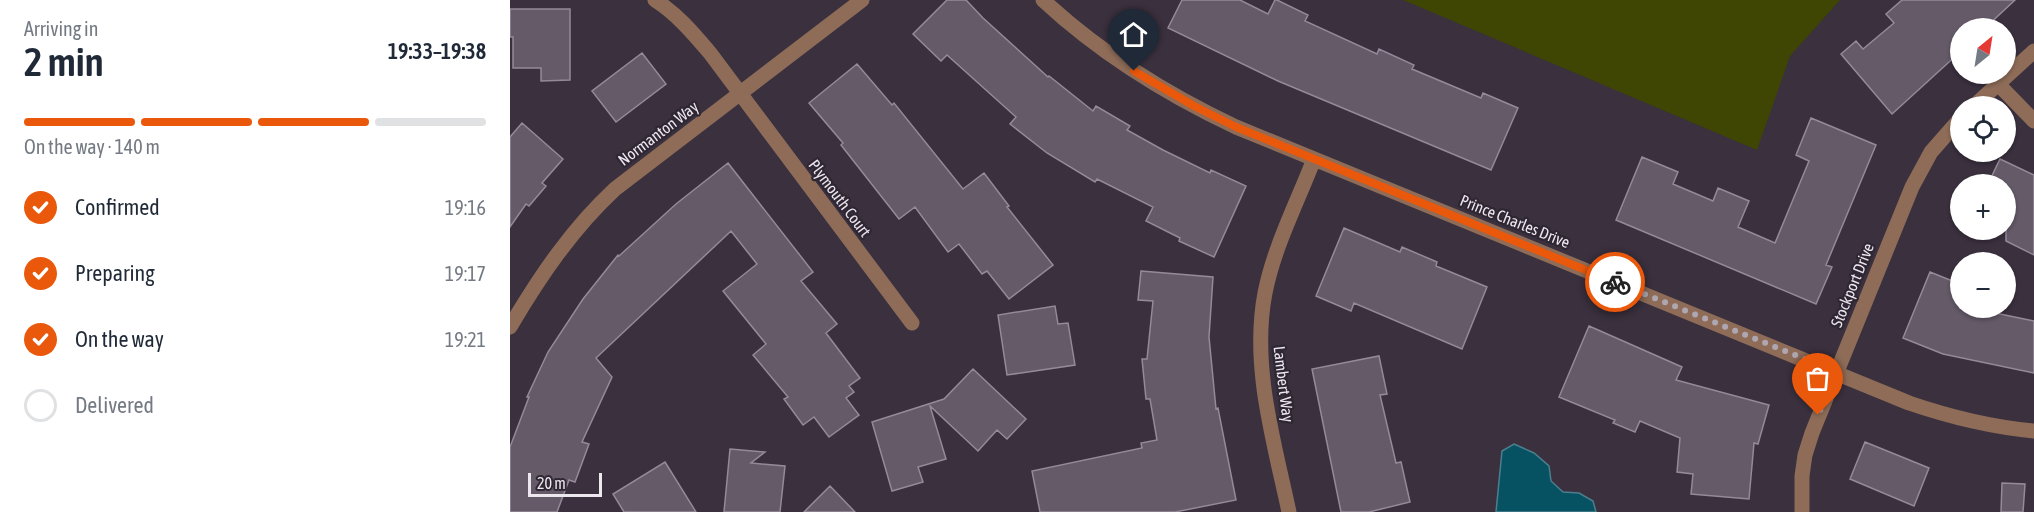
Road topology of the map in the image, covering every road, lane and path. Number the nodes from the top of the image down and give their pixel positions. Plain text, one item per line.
1 (655, 0) edge
2 (862, 0) edge
3 (1043, 0) edge
4 (2034, 51) edge
5 (2016, 68) edge
6 (1998, 84) joint
7 (739, 94) junction
8 (1985, 96) edge
9 (2034, 121) edge
10 (1950, 130) edge
11 (1314, 159) junction
12 (912, 323) dead end
13 (510, 327) edge
14 (1837, 372) junction
15 (2034, 431) edge
16 (1288, 512) edge
17 (1802, 512) edge

1 - 7 street, Plymouth Court
2 - 7 street, Normanton Way
3 - 11 street, Prince Charles Drive
4 - 5 street
6 - 8 street
6 - 9 street
7 - 12 street, Plymouth Court
7 - 13 street, Normanton Way
10 - 14 street, Stockport Drive
11 - 14 street, Prince Charles Drive
11 - 16 street, Lambert Way
14 - 15 street, Prince Charles Drive
14 - 17 street, Stockport Drive

